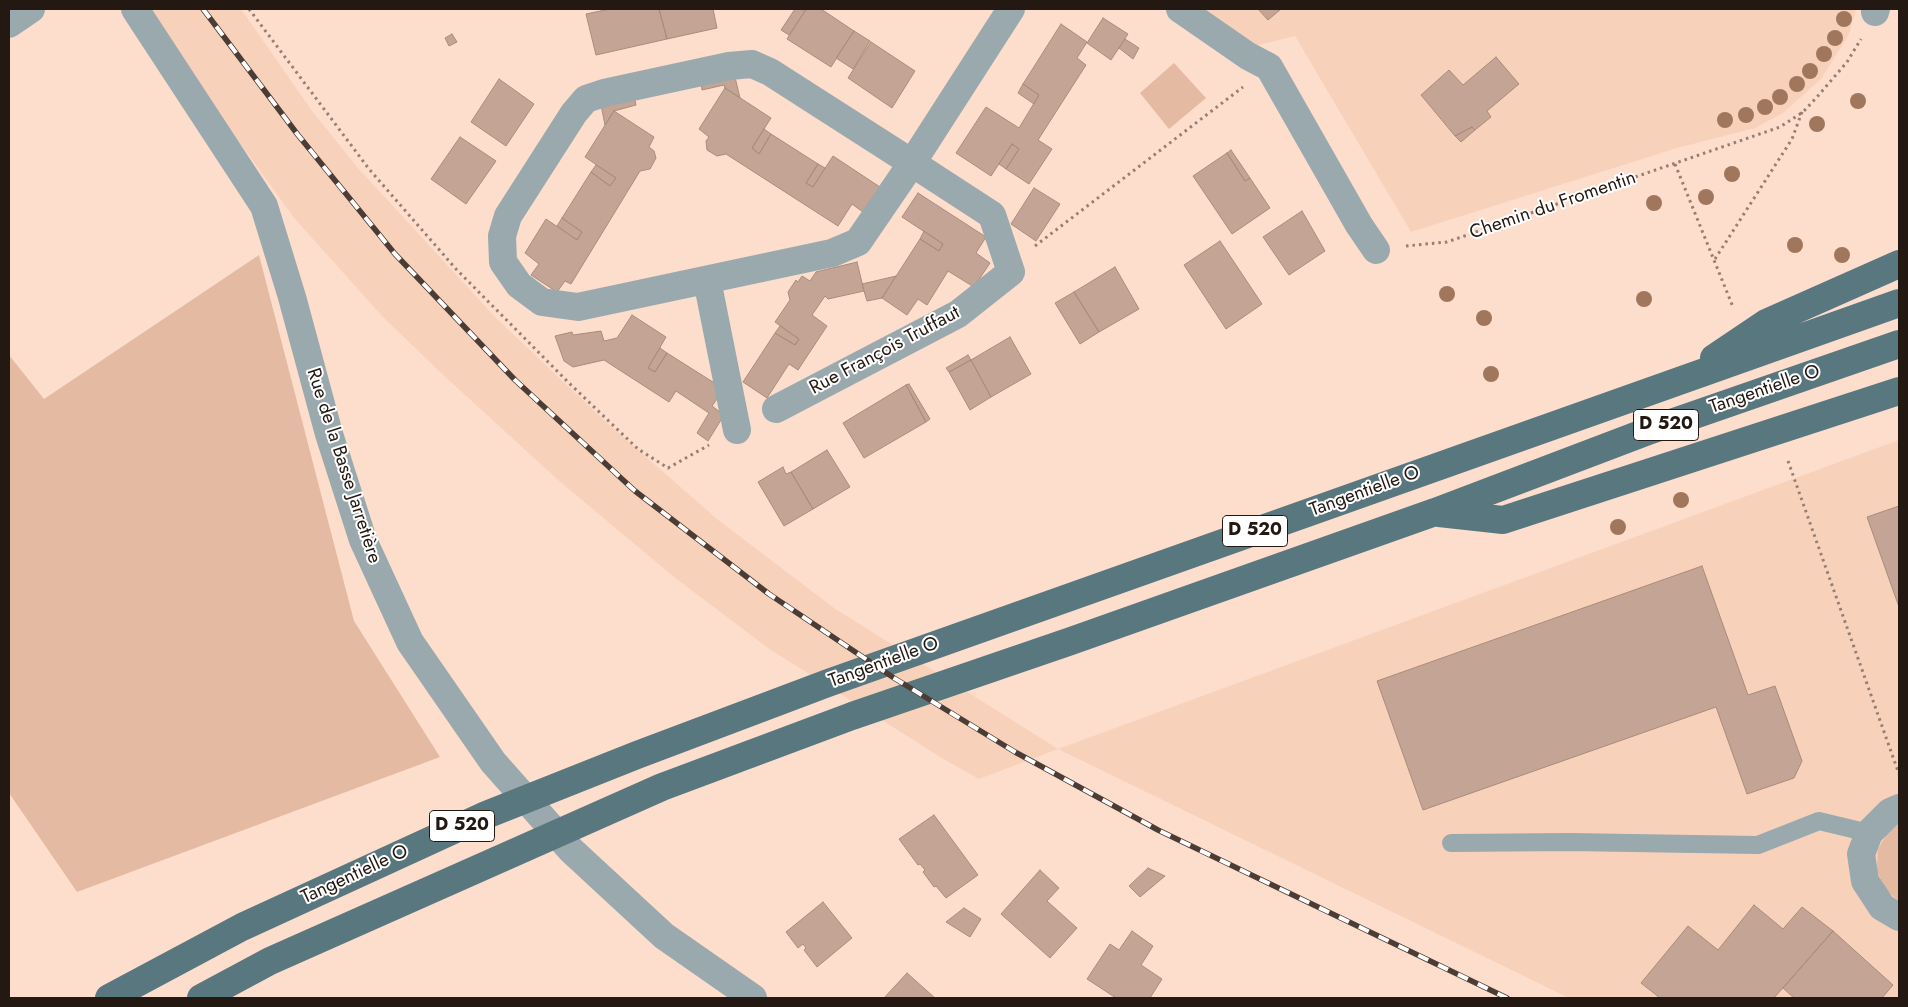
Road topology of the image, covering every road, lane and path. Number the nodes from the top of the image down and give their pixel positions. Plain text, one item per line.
1 (31, 9) edge
2 (135, 9) edge
3 (1011, 9) edge
4 (1180, 9) edge
5 (1876, 11) edge
6 (9, 24) edge
7 (1269, 68) junction
8 (1802, 112) junction
9 (912, 163) junction
10 (1675, 164) junction
11 (1376, 250) joint
12 (1715, 259) junction
13 (1899, 264) edge
14 (1718, 265) dead end
15 (1011, 272) junction
16 (707, 280) junction
17 (1899, 303) edge
18 (1899, 344) edge
19 (1681, 380) junction
20 (1899, 391) edge
21 (776, 409) dead end
22 (737, 430) dead end
23 (1805, 507) dead end
24 (1435, 512) junction
25 (1899, 774) edge
26 (1899, 808) edge
27 (1869, 833) junction
28 (1451, 843) dead end
29 (1899, 917) edge
30 (109, 998) edge
31 (201, 998) edge
32 (753, 998) edge

1 - 6 street
2 - 32 street, Rue de la Basse Jarretière
3 - 9 street
4 - 7 street
5 - 8 path, Chemin du Fromentin
7 - 11 street
7 - 15 path
8 - 10 path, Chemin du Fromentin
8 - 12 path
9 - 15 street
9 - 16 street
9 - 16 street
10 - 11 path, Chemin du Fromentin
10 - 12 path
12 - 14 path
13 - 19 main road
15 - 21 street, Rue François Truffaut
16 - 22 street
17 - 19 main road, D 520
18 - 24 main road, Tangentielle O / D 520
19 - 30 main road, Tangentielle O / D 520
20 - 24 main road
23 - 25 path
24 - 31 main road, Tangentielle O / D 520
26 - 27 street
27 - 28 lane
27 - 29 street

